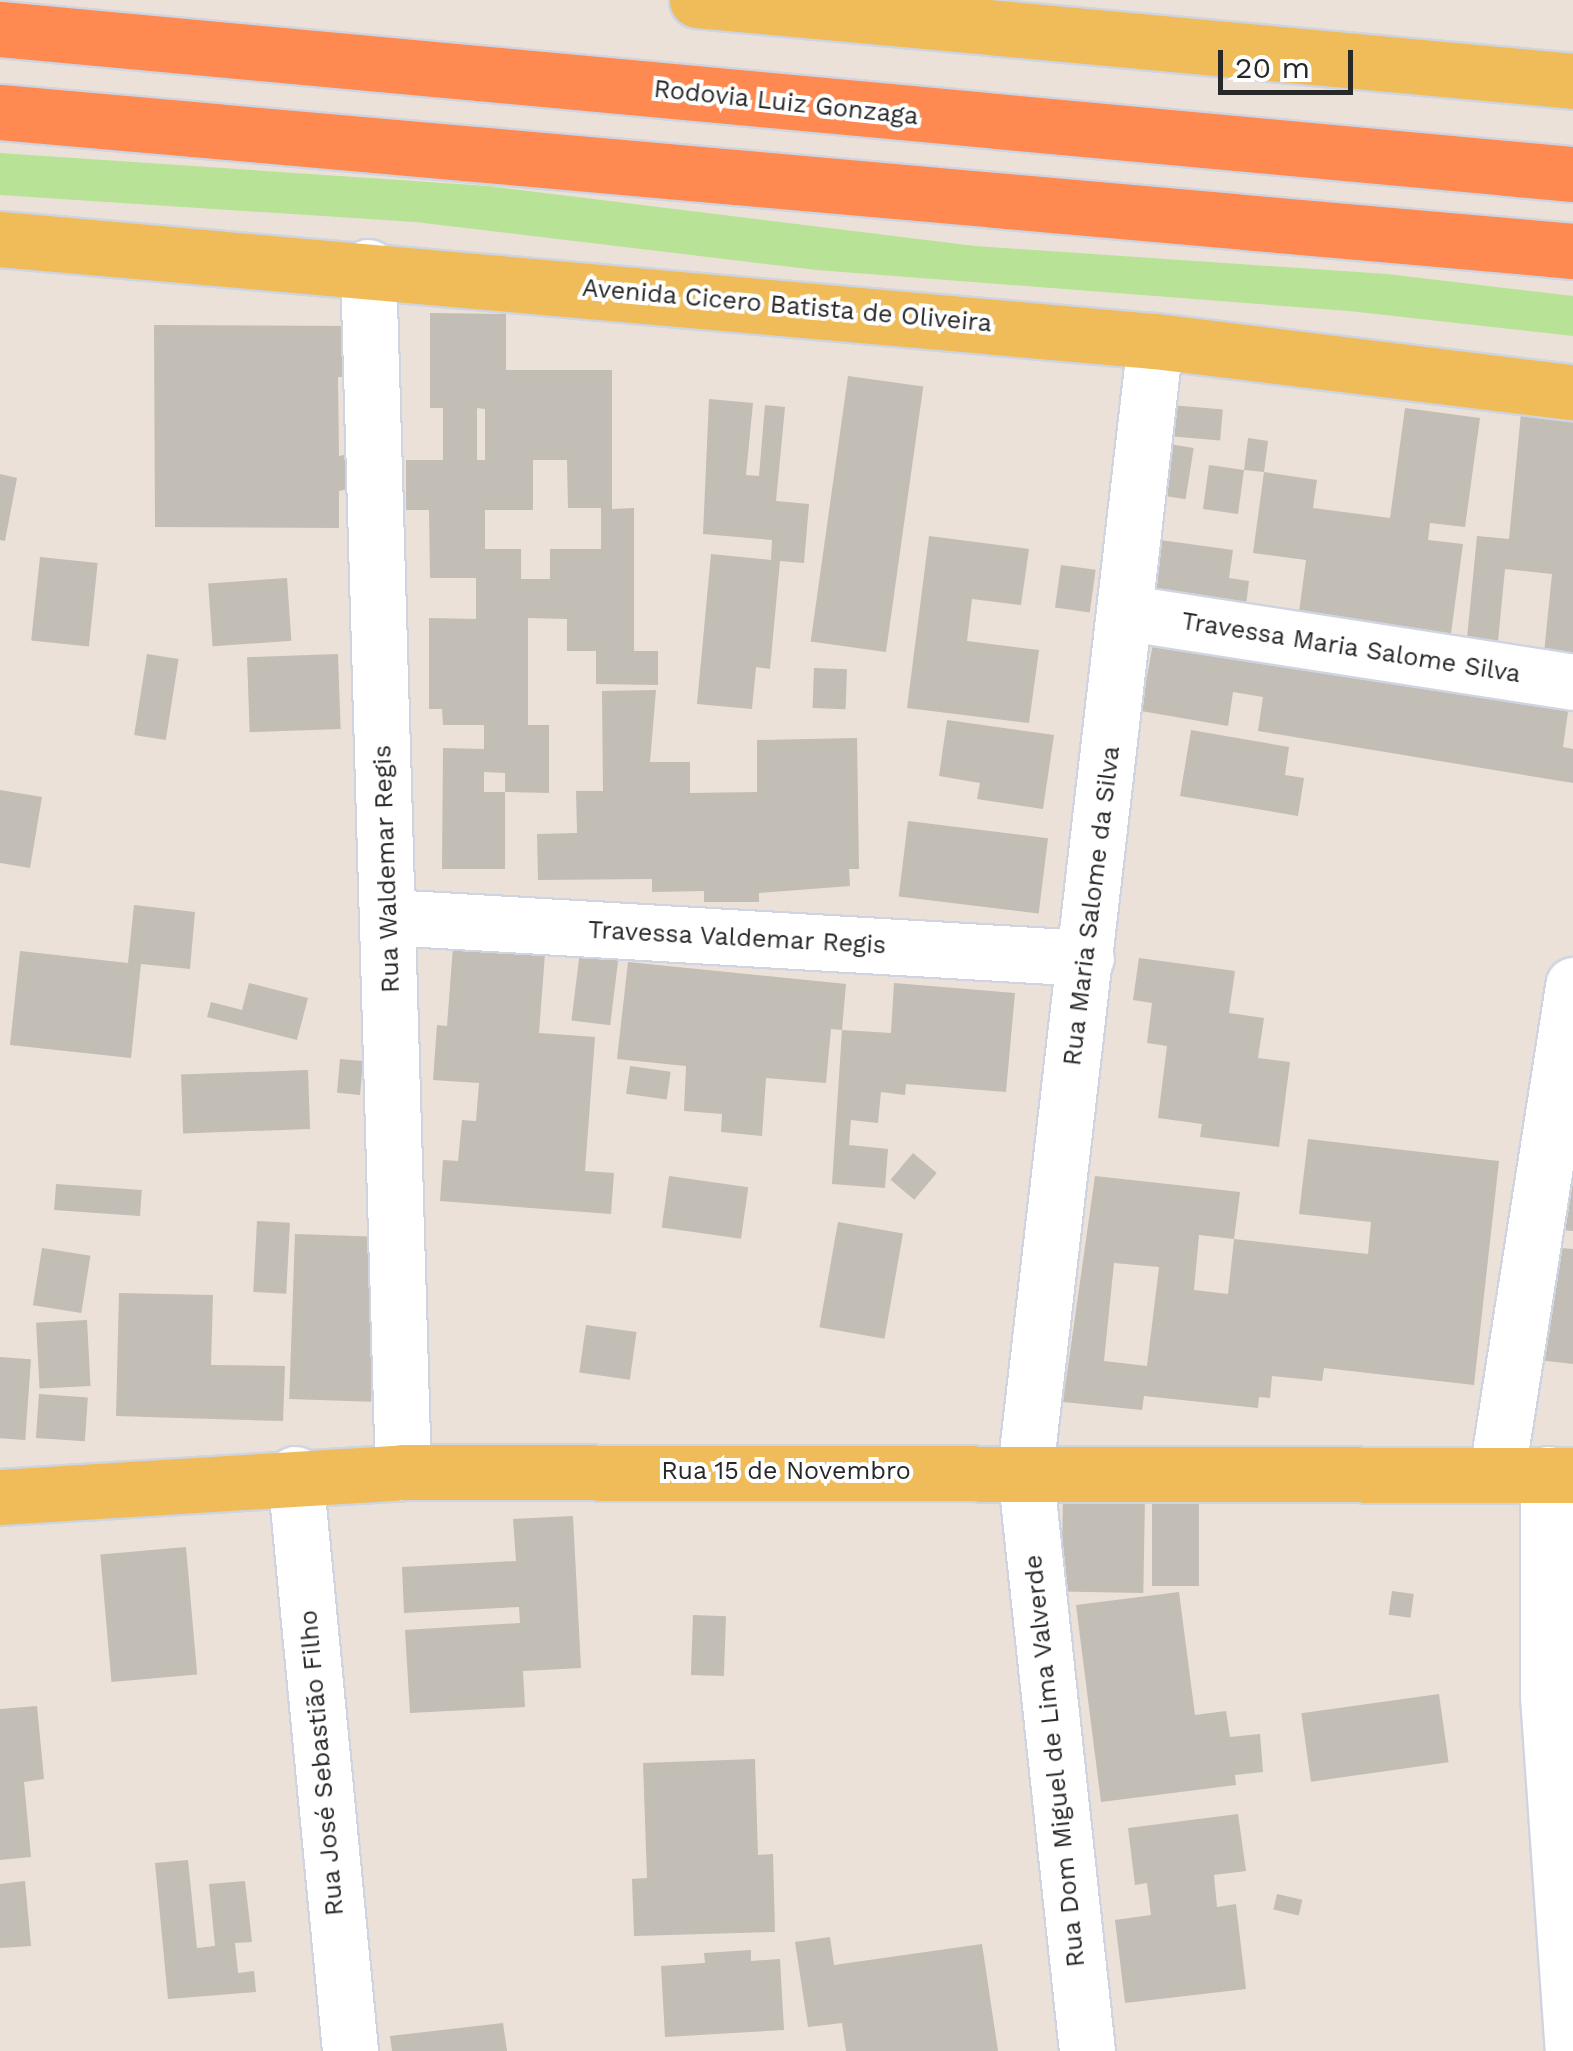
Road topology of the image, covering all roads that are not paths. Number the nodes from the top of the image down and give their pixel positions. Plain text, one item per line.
1 (697, 0) edge
2 (805, 5) edge
3 (0, 29) edge
4 (1573, 81) edge
5 (0, 112) edge
6 (1573, 174) edge
7 (0, 240) edge
8 (1573, 251) edge
9 (368, 267) junction
10 (1155, 341) junction
11 (1573, 392) edge
12 (1128, 613) junction
13 (1573, 682) edge
14 (389, 918) junction
15 (1086, 958) junction
16 (1573, 985) edge
17 (1025, 1470) junction
18 (402, 1472) junction
19 (294, 1474) junction
20 (1540, 1474) edge
21 (0, 1497) edge
22 (350, 2051) edge
23 (1087, 2051) edge
24 (1573, 2051) edge

1 - 2 main road
2 - 4 main road
3 - 6 highway, Rodovia Luiz Gonzaga
5 - 8 highway
7 - 9 main road, Avenida Cicero Batista de Oliveira
9 - 10 main road, Avenida Cicero Batista de Oliveira
9 - 14 street, Rua Waldemar Regis
10 - 11 main road, Avenida Cicero Batista de Oliveira
10 - 12 street, Rua Maria Salome da Silva
12 - 13 street, Travessa Maria Salome Silva
12 - 15 street, Rua Maria Salome da Silva
14 - 15 street, Travessa Valdemar Regis
14 - 18 street, Rua Waldemar Regis
15 - 17 street, Rua Maria Salome da Silva
16 - 20 street
17 - 18 main road, Rua 15 de Novembro
17 - 20 main road, Rua 15 de Novembro
17 - 23 street, Rua Dom Miguel de Lima Valverde
18 - 19 main road, Rua 15 de Novembro
19 - 21 main road, Rua 15 de Novembro
19 - 22 street, Rua José Sebastião Filho
20 - 24 street

